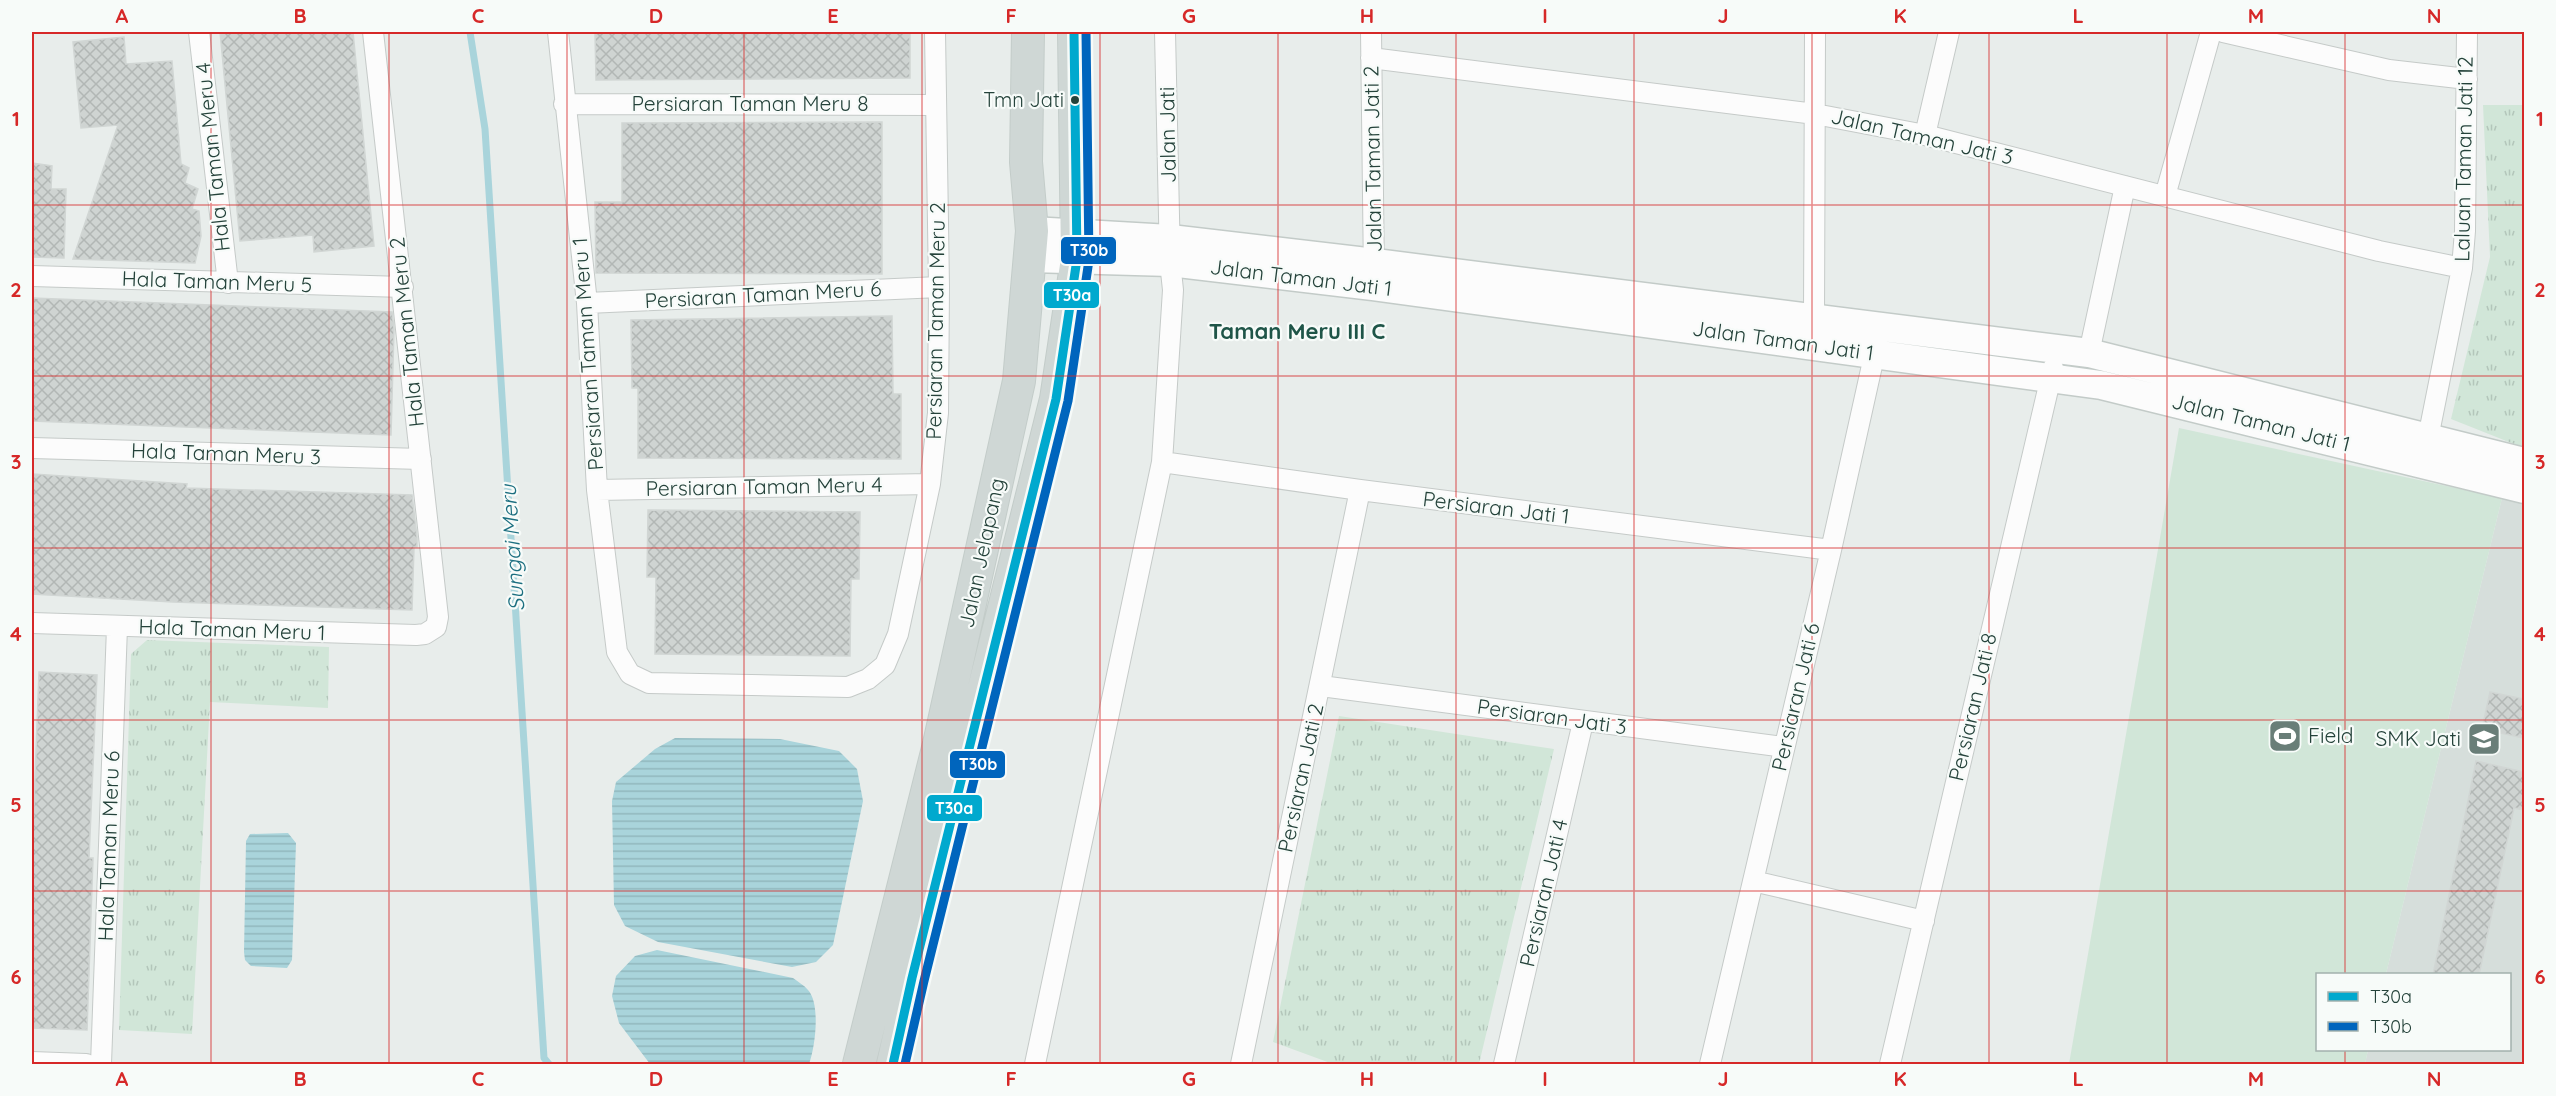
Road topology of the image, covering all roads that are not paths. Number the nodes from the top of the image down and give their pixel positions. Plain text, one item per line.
1 (199, 32) edge
2 (373, 32) edge
3 (558, 32) edge
4 (935, 32) edge
5 (1028, 32) edge
6 (1074, 32) edge
7 (1165, 32) edge
8 (1371, 32) edge
9 (1815, 32) edge
10 (1949, 32) edge
11 (2211, 32) edge
12 (2223, 32) edge
13 (2467, 32) edge
14 (1371, 58) junction
15 (2467, 79) junction
16 (564, 104) junction
17 (936, 105) junction
18 (1815, 114) junction
19 (1925, 135) junction
20 (2125, 186) junction
21 (2165, 196) junction
22 (1031, 244) junction
23 (1076, 245) junction
24 (1170, 251) junction
25 (2462, 268) junction
26 (1374, 274) junction
27 (32, 276) edge
28 (228, 283) junction
29 (403, 287) junction
30 (939, 287) junction
31 (587, 303) junction
32 (1814, 319) junction
33 (1878, 341) junction
34 (2058, 351) junction
35 (2089, 353) junction
36 (2049, 378) junction
37 (32, 448) edge
38 (2426, 450) junction
39 (421, 459) junction
40 (1162, 462) junction
41 (2524, 462) edge
42 (930, 484) junction
43 (2524, 489) edge
44 (597, 490) junction
45 (1360, 490) junction
46 (1831, 550) junction
47 (32, 623) edge
48 (117, 627) junction
49 (432, 631) joint
50 (630, 674) joint
51 (1321, 686) junction
52 (1583, 722) junction
53 (1784, 747) junction
54 (1753, 881) junction
55 (1924, 921) junction
56 (32, 1062) edge
57 (86, 1065) edge
58 (101, 1065) edge
59 (859, 1065) edge
60 (893, 1065) edge
61 (1035, 1065) edge
62 (1241, 1065) edge
63 (1504, 1065) edge
64 (1710, 1065) edge
65 (1890, 1065) edge

1 - 28 street, Hala Taman Meru 4
2 - 29 street, Hala Taman Meru 2
3 - 16 street, Persiaran Taman Meru 1
4 - 17 street, Persiaran Taman Meru 2
5 - 22 main road, Jalan Jelapang
6 - 23 main road, Jalan Jelapang
7 - 24 street, Jalan Jati
8 - 14 street, Jalan Taman Jati 2
9 - 18 street
10 - 19 street
11 - 21 street
12 - 15 street
13 - 15 street, Laluan Taman Jati 12
14 - 18 street, Jalan Taman Jati 3
14 - 26 street, Jalan Taman Jati 2
15 - 25 street, Laluan Taman Jati 12
16 - 17 street, Persiaran Taman Meru 8
16 - 31 street, Persiaran Taman Meru 1
17 - 30 street, Persiaran Taman Meru 2
18 - 19 street, Jalan Taman Jati 3
18 - 32 street
19 - 20 street, Jalan Taman Jati 3
20 - 21 street, Jalan Taman Jati 3
20 - 35 street
21 - 25 street, Jalan Taman Jati 3
22 - 23 street, Jalan Taman Jati 1
22 - 59 main road, Jalan Jelapang
23 - 24 street, Jalan Taman Jati 1
23 - 60 main road, Jalan Jelapang
24 - 26 street, Jalan Taman Jati 1
24 - 40 street, Jalan Jati
25 - 38 street, Laluan Taman Jati 12
26 - 32 street, Jalan Taman Jati 1
26 - 33 street, Jalan Taman Jati 1
27 - 28 street, Hala Taman Meru 5
28 - 29 street, Hala Taman Meru 5
29 - 39 street, Hala Taman Meru 2
30 - 31 street, Persiaran Taman Meru 6
30 - 42 street, Persiaran Taman Meru 2
31 - 44 street, Persiaran Taman Meru 1
32 - 33 street, Jalan Taman Jati 1
33 - 34 street, Jalan Taman Jati 1
33 - 36 street, Jalan Taman Jati 1
33 - 46 street, Persiaran Jati 6
34 - 35 street, Jalan Taman Jati 1
34 - 36 street, Persiaran Jati 8
35 - 38 street, Jalan Taman Jati 1
36 - 38 street, Jalan Taman Jati 1
36 - 55 street, Persiaran Jati 8
37 - 39 street, Hala Taman Meru 3
38 - 41 street, Jalan Taman Jati 1
38 - 43 street, Jalan Taman Jati 1
39 - 49 street, Hala Taman Meru 2
40 - 45 street, Persiaran Jati 1
40 - 61 street, Jalan Jati
42 - 44 street, Persiaran Taman Meru 4
42 - 50 street, Persiaran Taman Meru 2
44 - 50 street, Persiaran Taman Meru 1
45 - 46 street, Persiaran Jati 1
45 - 51 street, Persiaran Jati 2
46 - 53 street, Persiaran Jati 6
47 - 48 street, Hala Taman Meru 1
48 - 49 street, Hala Taman Meru 1
48 - 58 street, Hala Taman Meru 6
51 - 52 street, Persiaran Jati 3
51 - 62 street, Persiaran Jati 2
52 - 53 street, Persiaran Jati 3
52 - 63 street, Persiaran Jati 4
53 - 54 street, Persiaran Jati 6
54 - 55 street
54 - 64 street, Persiaran Jati 6
55 - 65 street, Persiaran Jati 8
56 - 57 street

